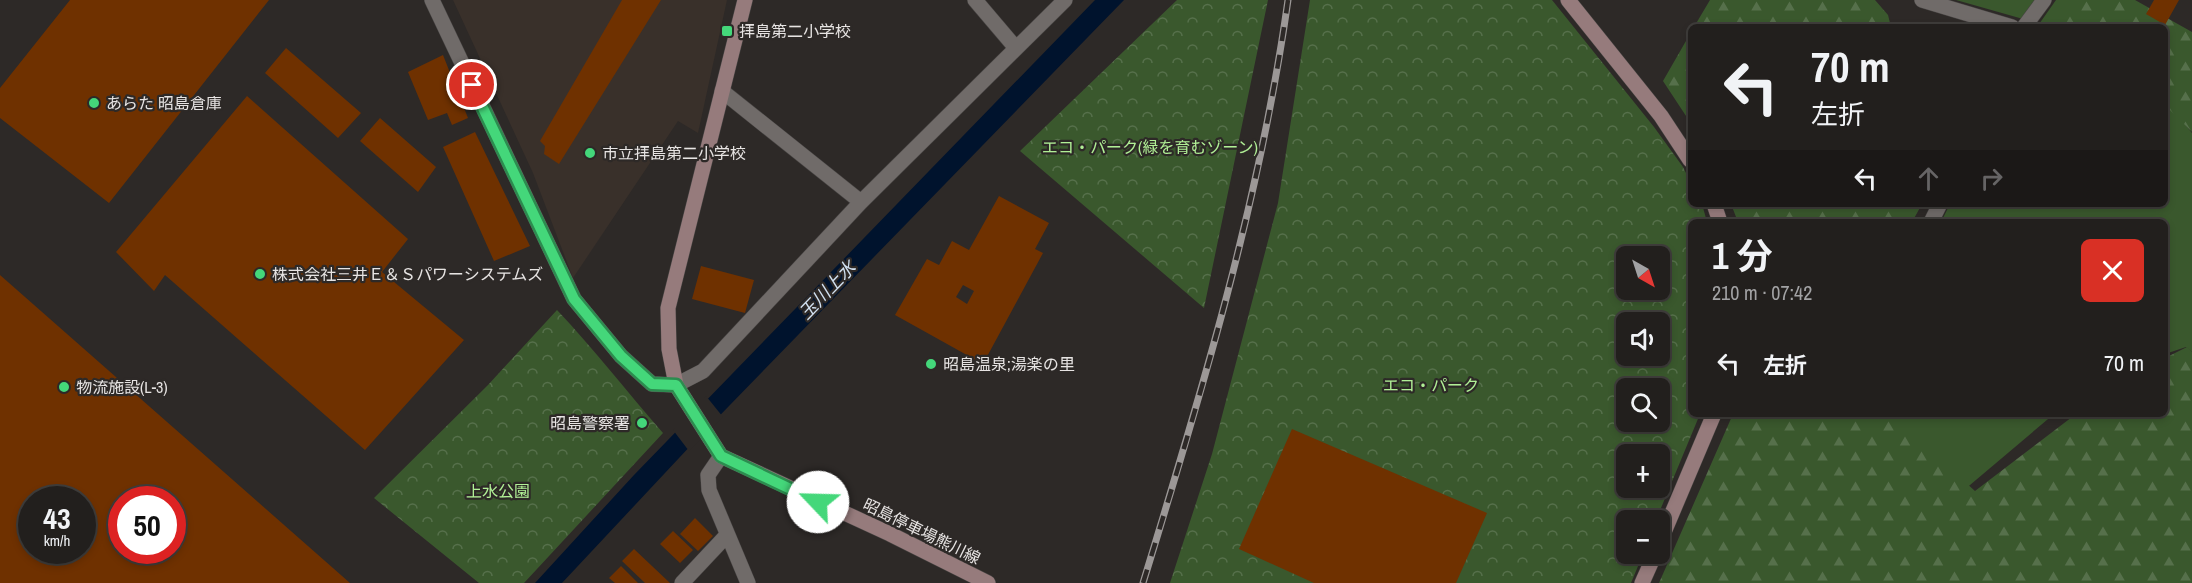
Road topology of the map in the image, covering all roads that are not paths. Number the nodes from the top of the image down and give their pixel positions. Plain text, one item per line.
1 (432, 0) edge
2 (745, 0) edge
3 (975, 0) edge
4 (1065, 0) edge
5 (1568, 0) edge
6 (1922, 0) edge
7 (2044, 0) edge
8 (2002, 24) edge
9 (2026, 24) edge
10 (1014, 47) junction
11 (722, 91) junction
12 (1688, 157) edge
13 (861, 202) junction
14 (676, 385) junction
15 (1713, 417) edge
16 (721, 456) junction
17 (1670, 518) edge
18 (727, 535) junction
19 (1651, 564) edge
20 (682, 583) edge
21 (748, 583) edge
22 (988, 583) edge
23 (1642, 583) edge

1 - 14 street
2 - 11 main road
3 - 10 street
4 - 10 street
5 - 12 main road
6 - 8 street
7 - 9 street
10 - 13 street
11 - 13 street
11 - 14 main road
13 - 14 street
14 - 16 main road
15 - 17 main road
16 - 18 street
16 - 22 main road, 昭島停車場熊川線
18 - 20 street
18 - 21 street
19 - 23 main road

